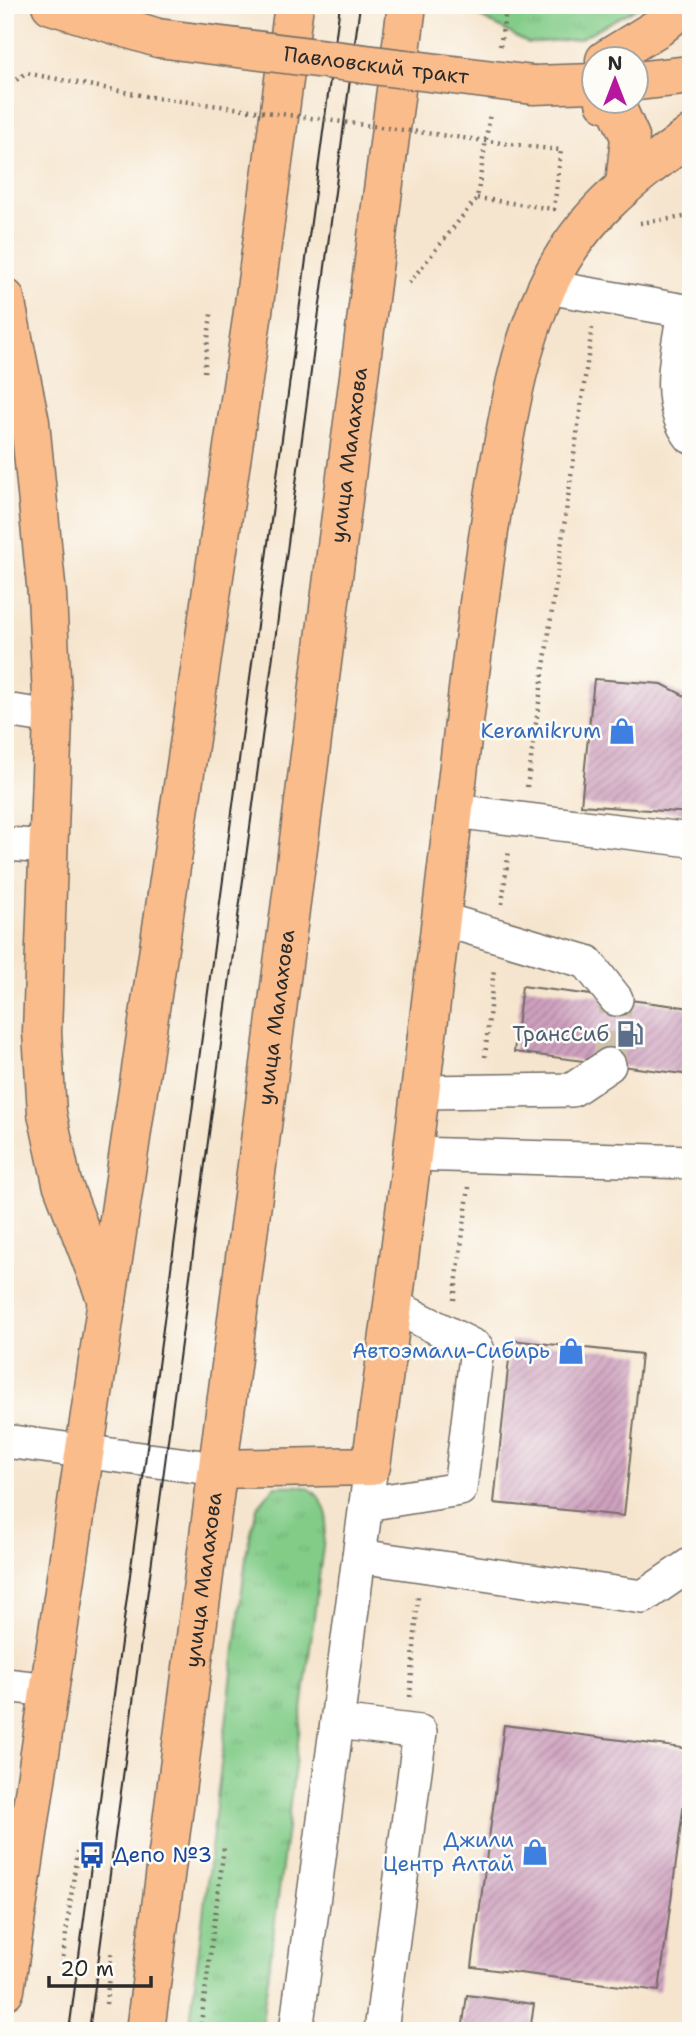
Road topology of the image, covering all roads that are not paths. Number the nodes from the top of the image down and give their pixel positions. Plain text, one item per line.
1 (51, 5) edge
2 (294, 5) edge
3 (407, 5) edge
4 (685, 5) edge
5 (108, 16) edge
6 (628, 46) edge
7 (691, 75) edge
8 (650, 80) edge
9 (576, 83) edge
10 (621, 116) edge
11 (691, 135) edge
12 (625, 184) junction
13 (547, 287) junction
14 (5, 298) edge
15 (687, 312) edge
16 (691, 437) edge
17 (5, 710) edge
18 (53, 717) junction
19 (454, 811) junction
20 (691, 840) edge
21 (5, 844) edge
22 (49, 847) junction
23 (442, 919) junction
24 (616, 999) tunnel mouth
25 (609, 1065) dead end
26 (421, 1092) junction
27 (413, 1154) junction
28 (691, 1162) edge
29 (108, 1304) junction
30 (394, 1306) junction
31 (5, 1441) edge
32 (84, 1454) junction
33 (371, 1466) junction
34 (218, 1469) junction
35 (366, 1504) junction
36 (359, 1556) junction
37 (691, 1564) edge
38 (5, 1685) edge
39 (50, 1690) junction
40 (337, 1722) junction
41 (13, 1889) edge
42 (5, 1990) edge
43 (145, 2031) edge
44 (296, 2031) edge
45 (381, 2031) edge

1 - 5 main road
2 - 29 main road
3 - 34 main road, улица Малахова
4 - 6 main road
5 - 9 main road, Павловский тракт, bridge
7 - 8 main road
10 - 12 main road
11 - 12 main road
12 - 13 main road
13 - 15 street
13 - 19 main road
14 - 18 main road
15 - 16 street
17 - 18 street
18 - 22 main road
19 - 20 street
19 - 23 main road
21 - 22 street
22 - 29 main road
23 - 24 street
23 - 26 main road
25 - 26 street
26 - 27 main road
27 - 28 street
27 - 30 main road
29 - 32 main road
30 - 33 main road
30 - 35 street
31 - 32 street
32 - 34 street
32 - 39 main road
33 - 34 main road
33 - 35 street
34 - 43 main road, улица Малахова
35 - 36 street
36 - 37 street
36 - 40 street
38 - 39 street
39 - 41 main road
40 - 44 street
40 - 45 street
41 - 42 main road

